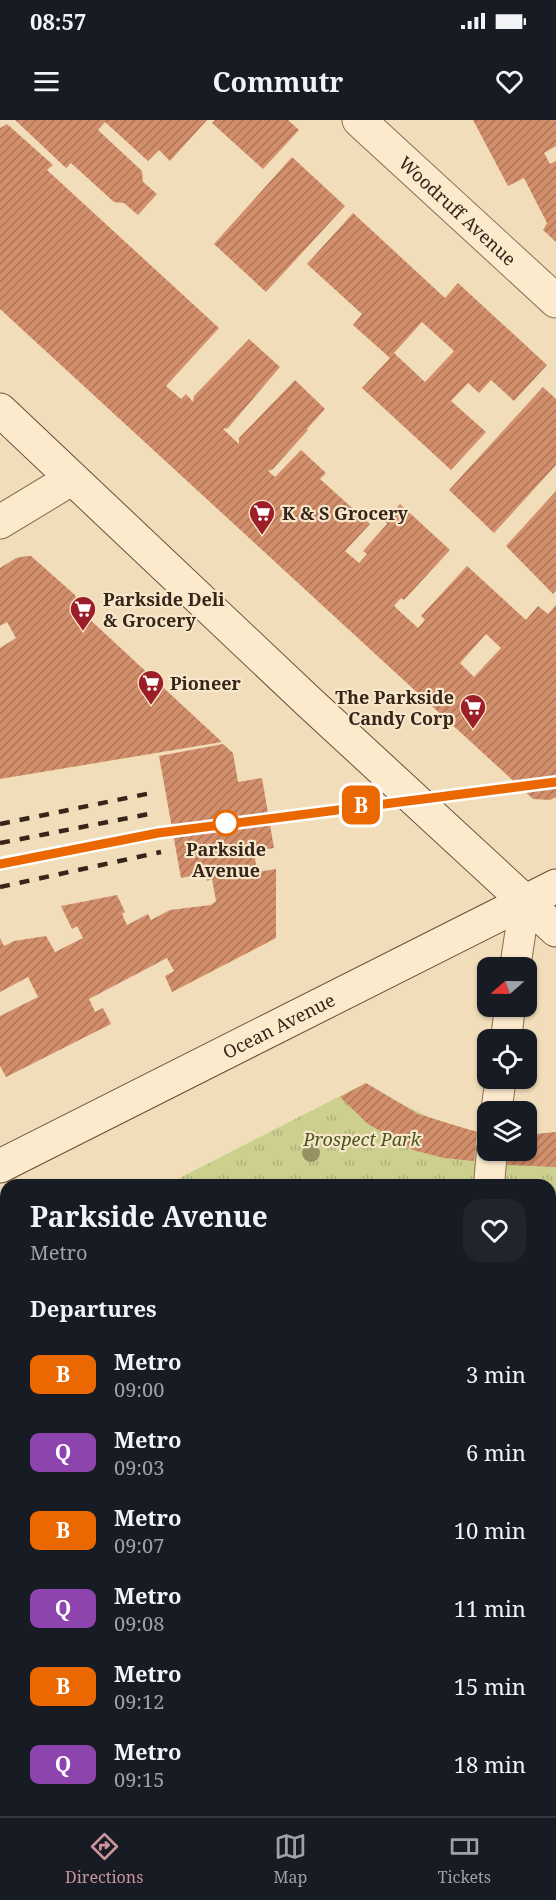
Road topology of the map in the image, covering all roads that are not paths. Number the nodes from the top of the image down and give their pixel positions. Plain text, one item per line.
1 (359, 120) edge
2 (556, 301) edge
3 (0, 410) edge
4 (71, 479) junction
5 (0, 522) edge
6 (556, 886) edge
7 (525, 902) junction
8 (556, 930) edge
9 (517, 957) edge
10 (491, 1161) edge
11 (0, 1166) edge
12 (490, 1179) edge

1 - 2 main road, Woodruff Avenue
3 - 4 main road
4 - 5 main road
4 - 7 main road
6 - 7 main road, Ocean Avenue
7 - 8 main road
7 - 9 street
7 - 11 main road, Ocean Avenue
10 - 12 street

